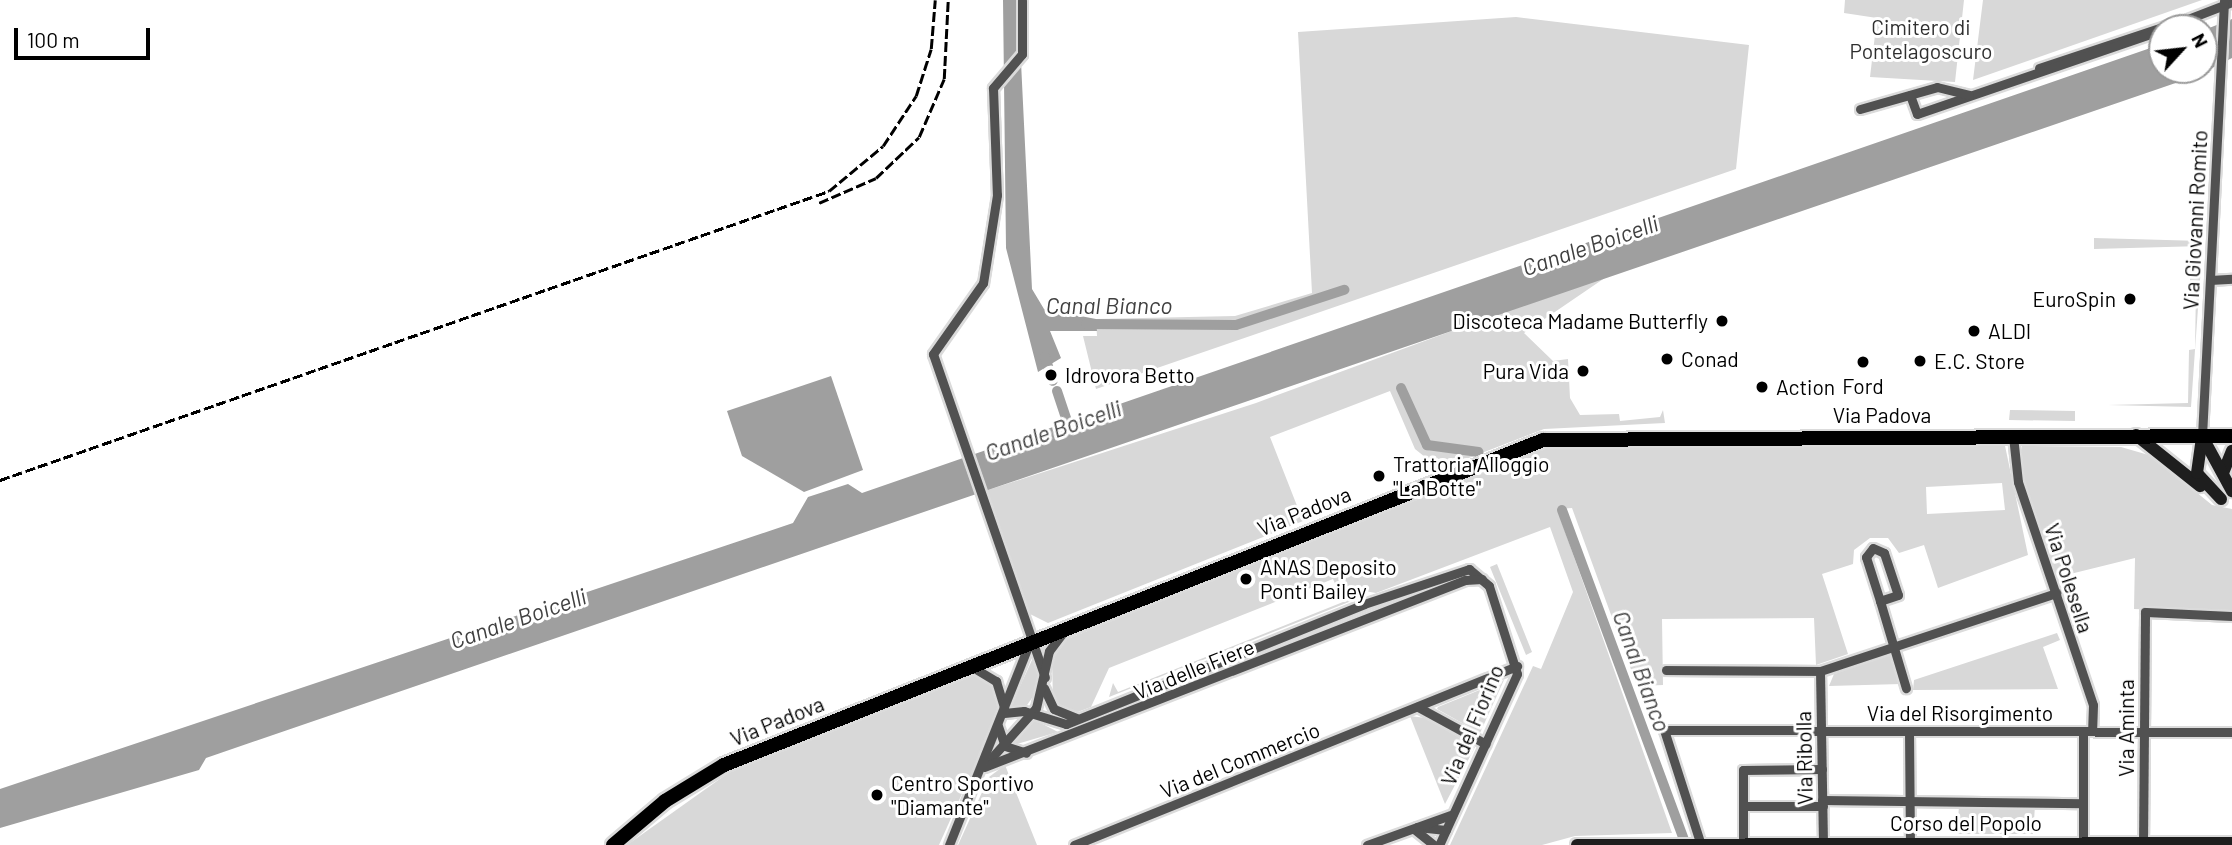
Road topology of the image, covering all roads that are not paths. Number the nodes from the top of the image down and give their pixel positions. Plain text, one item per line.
1 (1022, 0) edge
2 (2226, 3) edge
3 (2198, 14) edge
4 (2148, 32) edge
5 (2148, 34) edge
6 (2001, 85) junction
7 (1910, 95) junction
8 (1971, 95) junction
9 (1860, 109) dead end
10 (2210, 279) junction
11 (2232, 279) edge
12 (2136, 435) junction
13 (2013, 436) junction
14 (2202, 436) junction
15 (2232, 436) edge
16 (2232, 451) edge
17 (2227, 494) edge
18 (1484, 579) junction
19 (2056, 593) junction
20 (1880, 601) junction
21 (1364, 604) junction
22 (2232, 616) edge
23 (1370, 618) junction
24 (1067, 629) junction
25 (1029, 644) junction
26 (1897, 645) junction
27 (1517, 666) junction
28 (971, 667) junction
29 (1666, 670) dead end
30 (1820, 671) junction
31 (1044, 682) junction
32 (1906, 688) dead end
33 (1418, 707) junction
34 (1004, 713) junction
35 (1030, 715) junction
36 (1082, 717) junction
37 (998, 724) junction
38 (1821, 731) junction
39 (1909, 731) junction
40 (2087, 731) junction
41 (2143, 731) junction
42 (2232, 732) edge
43 (1486, 744) junction
44 (1005, 746) junction
45 (1031, 753) junction
46 (984, 766) junction
47 (1822, 769) junction
48 (1909, 801) junction
49 (1822, 803) junction
50 (2083, 803) junction
51 (1743, 806) junction
52 (1454, 814) junction
53 (1412, 828) junction
54 (1446, 830) junction
55 (1402, 831) junction
56 (1699, 842) junction
57 (1743, 842) junction
58 (2232, 843) edge
59 (1823, 844) edge
60 (1910, 844) edge
61 (2082, 844) edge
62 (2143, 844) edge
63 (613, 845) edge
64 (949, 845) edge
65 (1074, 845) edge
66 (1367, 845) edge
67 (1437, 845) edge
68 (1577, 845) edge

1 - 25 street
2 - 3 street
2 - 10 street, Via Giovanni Romito
4 - 6 street
5 - 6 street
6 - 8 street
7 - 8 street
7 - 8 street
7 - 9 street
10 - 11 street
10 - 14 street, Via Giovanni Romito
12 - 13 main road, Via Padova
12 - 14 main road, Via Padova
12 - 17 street
13 - 19 street, Via Polesella
13 - 24 main road, Via Padova
14 - 15 main road, Via Padova
14 - 17 street
14 - 17 street
16 - 17 street
18 - 21 street, Via delle Fiere
18 - 23 street, Via delle Fiere
18 - 27 street, Via del Fiorino
19 - 26 street
19 - 40 street, Via Polesella
20 - 20 street
20 - 26 street
21 - 23 street
21 - 36 street, Via delle Fiere
22 - 41 street, Via Aminta
23 - 45 street, Via delle Fiere
24 - 25 main road, Via Padova
24 - 31 street
25 - 28 main road, Via Padova
25 - 31 street
25 - 34 street
26 - 30 street
26 - 32 street
27 - 33 street, Via del Commercio
27 - 43 street, Via del Fiorino
28 - 34 street
28 - 63 main road, Via Padova
29 - 30 street
30 - 38 street, Via Ribolla
31 - 35 street
31 - 36 street
33 - 43 street
33 - 65 street, Via del Commercio
34 - 35 street, Via delle Fiere
34 - 37 street
35 - 36 street, Via delle Fiere
35 - 44 street
37 - 44 street
37 - 46 street
38 - 39 street, Via del Risorgimento
38 - 47 street, Via Ribolla
38 - 56 street, Via del Risorgimento
39 - 40 street, Via del Risorgimento
39 - 48 street
40 - 41 street, Via del Risorgimento
40 - 50 street, Via Polesella
41 - 42 street, Via del Risorgimento
41 - 62 street, Via Aminta
43 - 52 street, Via del Fiorino
44 - 45 street
44 - 46 street
45 - 46 street, Via delle Fiere
46 - 64 street
47 - 49 street, Via Ribolla
47 - 51 street
48 - 49 street
48 - 50 street
48 - 60 street
49 - 51 street
49 - 59 street, Via Ribolla
50 - 61 street, Via Polesella
51 - 57 street
52 - 54 street, Via del Fiorino
52 - 55 street
53 - 54 street
53 - 55 street
53 - 67 street
54 - 67 street, Via del Fiorino
55 - 66 street
56 - 57 street, Corso del Popolo
56 - 68 street, Corso del Popolo
57 - 59 street, Corso del Popolo
58 - 62 street, Corso del Popolo
59 - 60 street, Corso del Popolo
60 - 61 street, Corso del Popolo
61 - 62 street, Corso del Popolo

